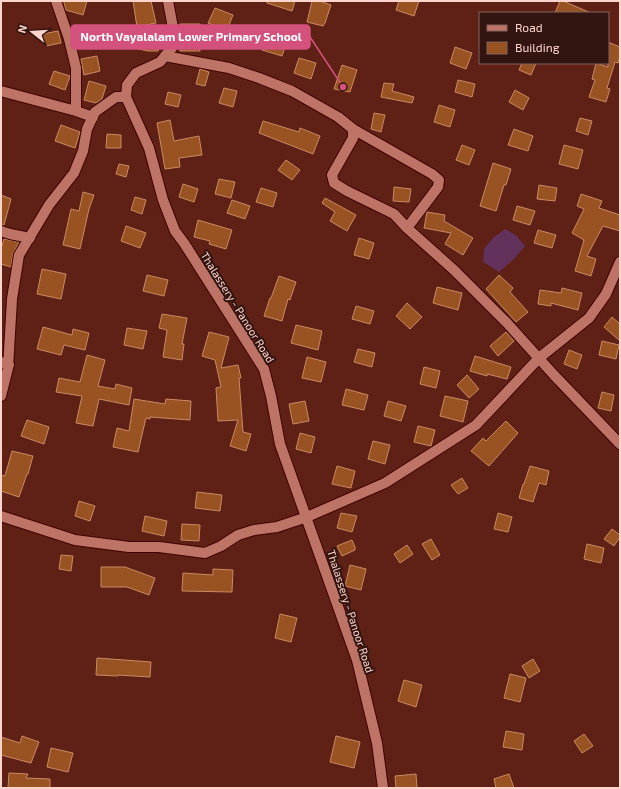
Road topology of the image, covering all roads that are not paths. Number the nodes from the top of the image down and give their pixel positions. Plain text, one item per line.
1 (56, 1) edge
2 (168, 1) edge
3 (165, 56) junction
4 (1, 91) edge
5 (126, 97) junction
6 (76, 111) junction
7 (93, 117) junction
8 (352, 129) junction
9 (407, 228) junction
10 (1, 231) edge
11 (30, 238) junction
12 (620, 262) edge
13 (539, 358) junction
14 (5, 363) edge
15 (1, 396) edge
16 (620, 444) edge
17 (1, 516) edge
18 (307, 518) junction
19 (383, 788) edge

1 - 6 street
2 - 3 street
3 - 5 street
3 - 8 street
4 - 6 street
5 - 7 street
5 - 18 street, Thalassery - Panoor Road
6 - 7 street
7 - 11 street
8 - 9 street
8 - 9 street
9 - 13 street
10 - 11 street
11 - 14 street
12 - 13 street
13 - 16 street
13 - 18 street
14 - 15 street
17 - 18 street
18 - 19 street, Thalassery - Panoor Road

